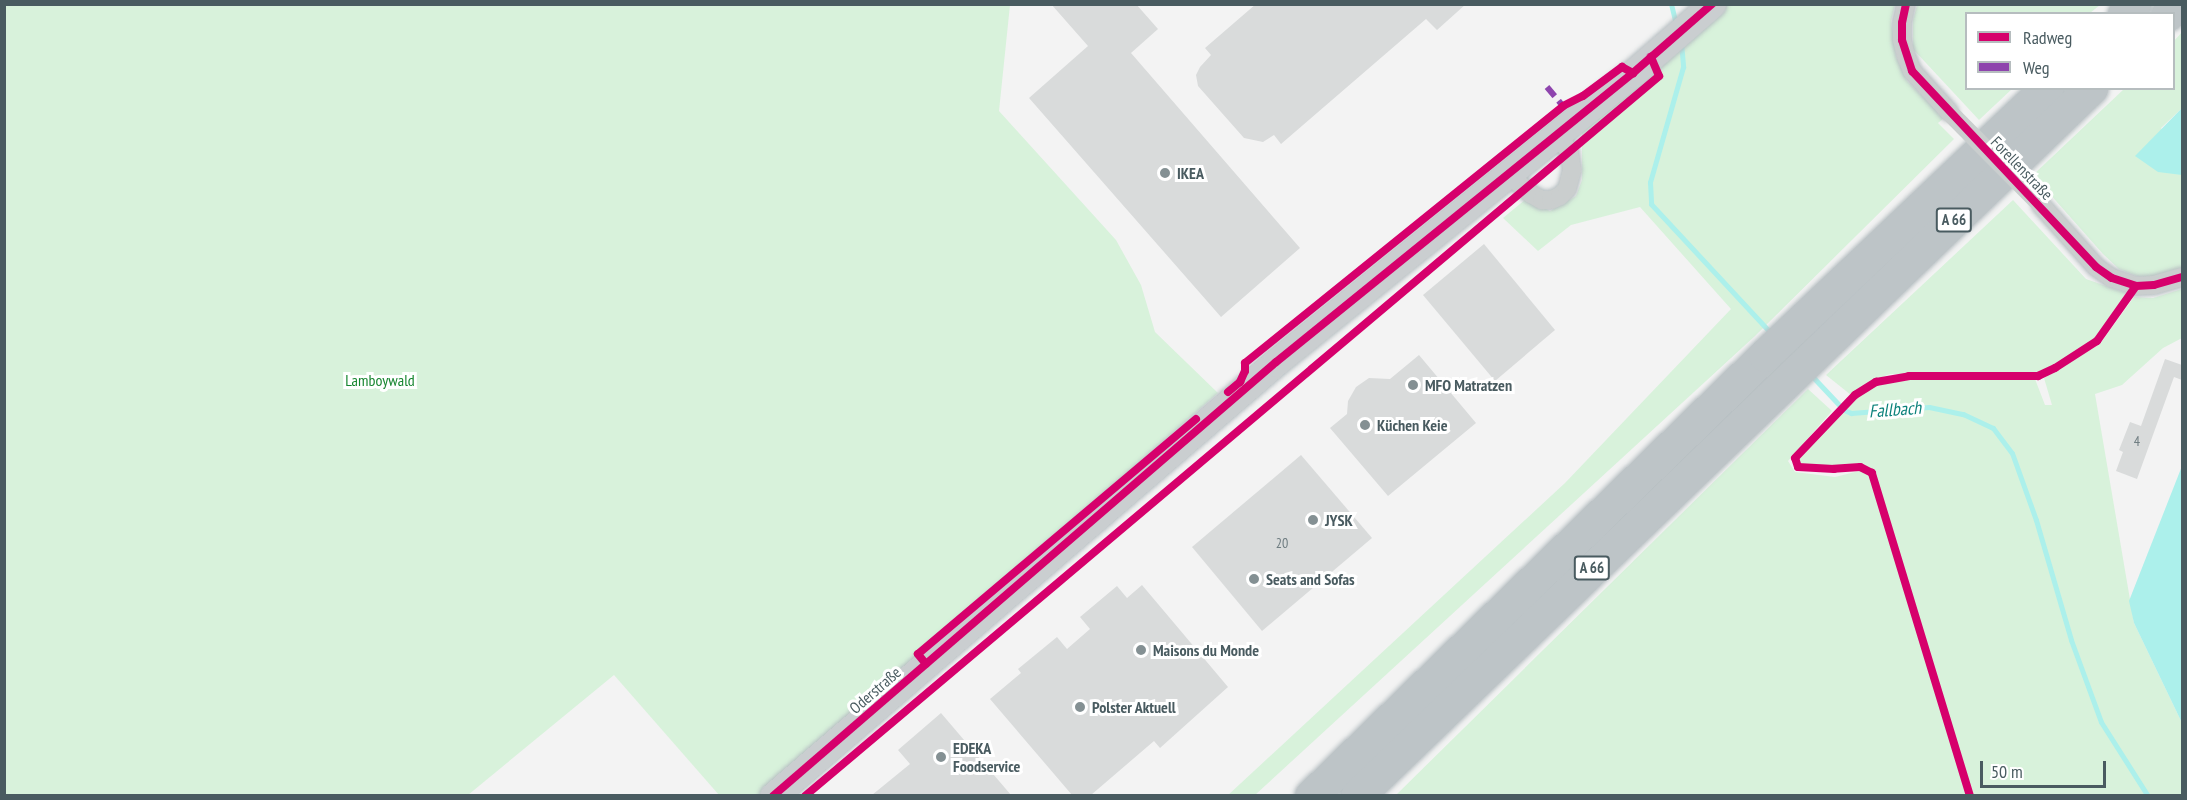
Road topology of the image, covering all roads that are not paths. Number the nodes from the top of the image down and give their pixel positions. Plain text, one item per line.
1 (1906, 4) edge
2 (1706, 10) edge
3 (2044, 90) edge
4 (2089, 90) edge
5 (1556, 134) junction
6 (1508, 174) junction
7 (2182, 277) edge
8 (773, 795) edge
9 (1311, 795) edge
10 (1357, 795) edge

1 - 7 street, Forellenstraße, bridge
2 - 5 street, Oderstraße
3 - 9 highway, A 66
4 - 10 highway, A 66
5 - 6 street, Oderstraße
5 - 6 street
6 - 8 street, Oderstraße

